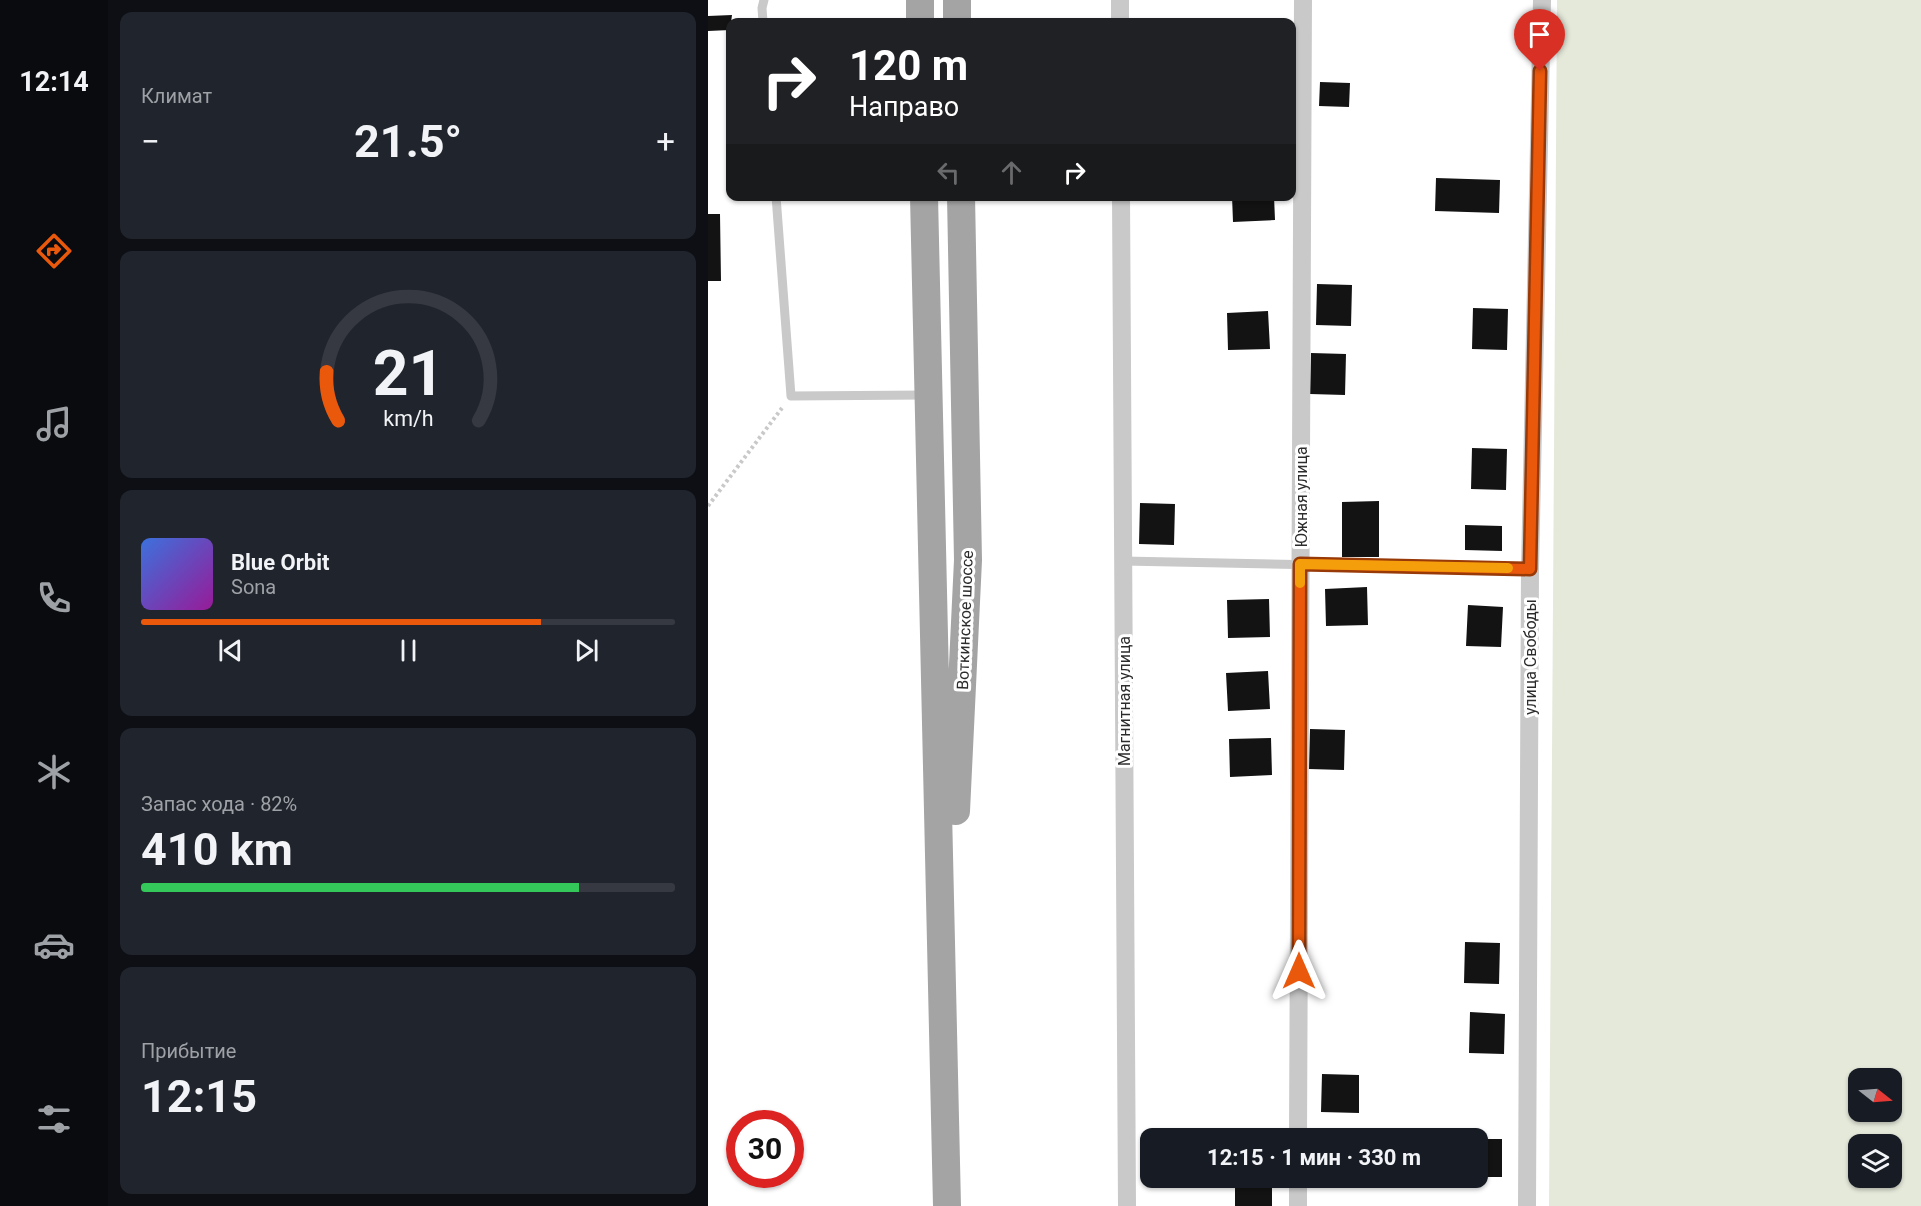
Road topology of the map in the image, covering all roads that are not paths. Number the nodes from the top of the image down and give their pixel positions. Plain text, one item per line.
1 (764, 0) edge
2 (920, 0) edge
3 (957, 0) edge
4 (1120, 0) edge
5 (1303, 0) edge
6 (1542, 0) edge
7 (763, 18) edge
8 (920, 18) edge
9 (957, 18) edge
10 (1120, 18) edge
11 (777, 201) edge
12 (924, 201) edge
13 (961, 201) edge
14 (1121, 201) edge
15 (929, 394) junction
16 (1123, 561) junction
17 (1300, 564) junction
18 (1530, 569) junction
19 (945, 1044) junction
20 (1298, 1128) edge
21 (1298, 1188) edge
22 (947, 1206) edge
23 (1127, 1206) edge
24 (1298, 1206) edge
25 (1527, 1206) edge

1 - 7 lane
2 - 8 main road
3 - 9 main road
4 - 10 street
5 - 17 street, Южная улица
6 - 18 street, улица Свободы
11 - 15 lane
12 - 15 main road, Воткинское шоссе
13 - 19 main road, Воткинское шоссе
14 - 16 street, Магнитная улица
15 - 19 main road, Воткинское шоссе
16 - 17 lane
16 - 23 street, Магнитная улица
17 - 18 lane
17 - 20 street, Южная улица
18 - 25 street, улица Свободы
19 - 22 main road, Воткинское шоссе
21 - 24 street

